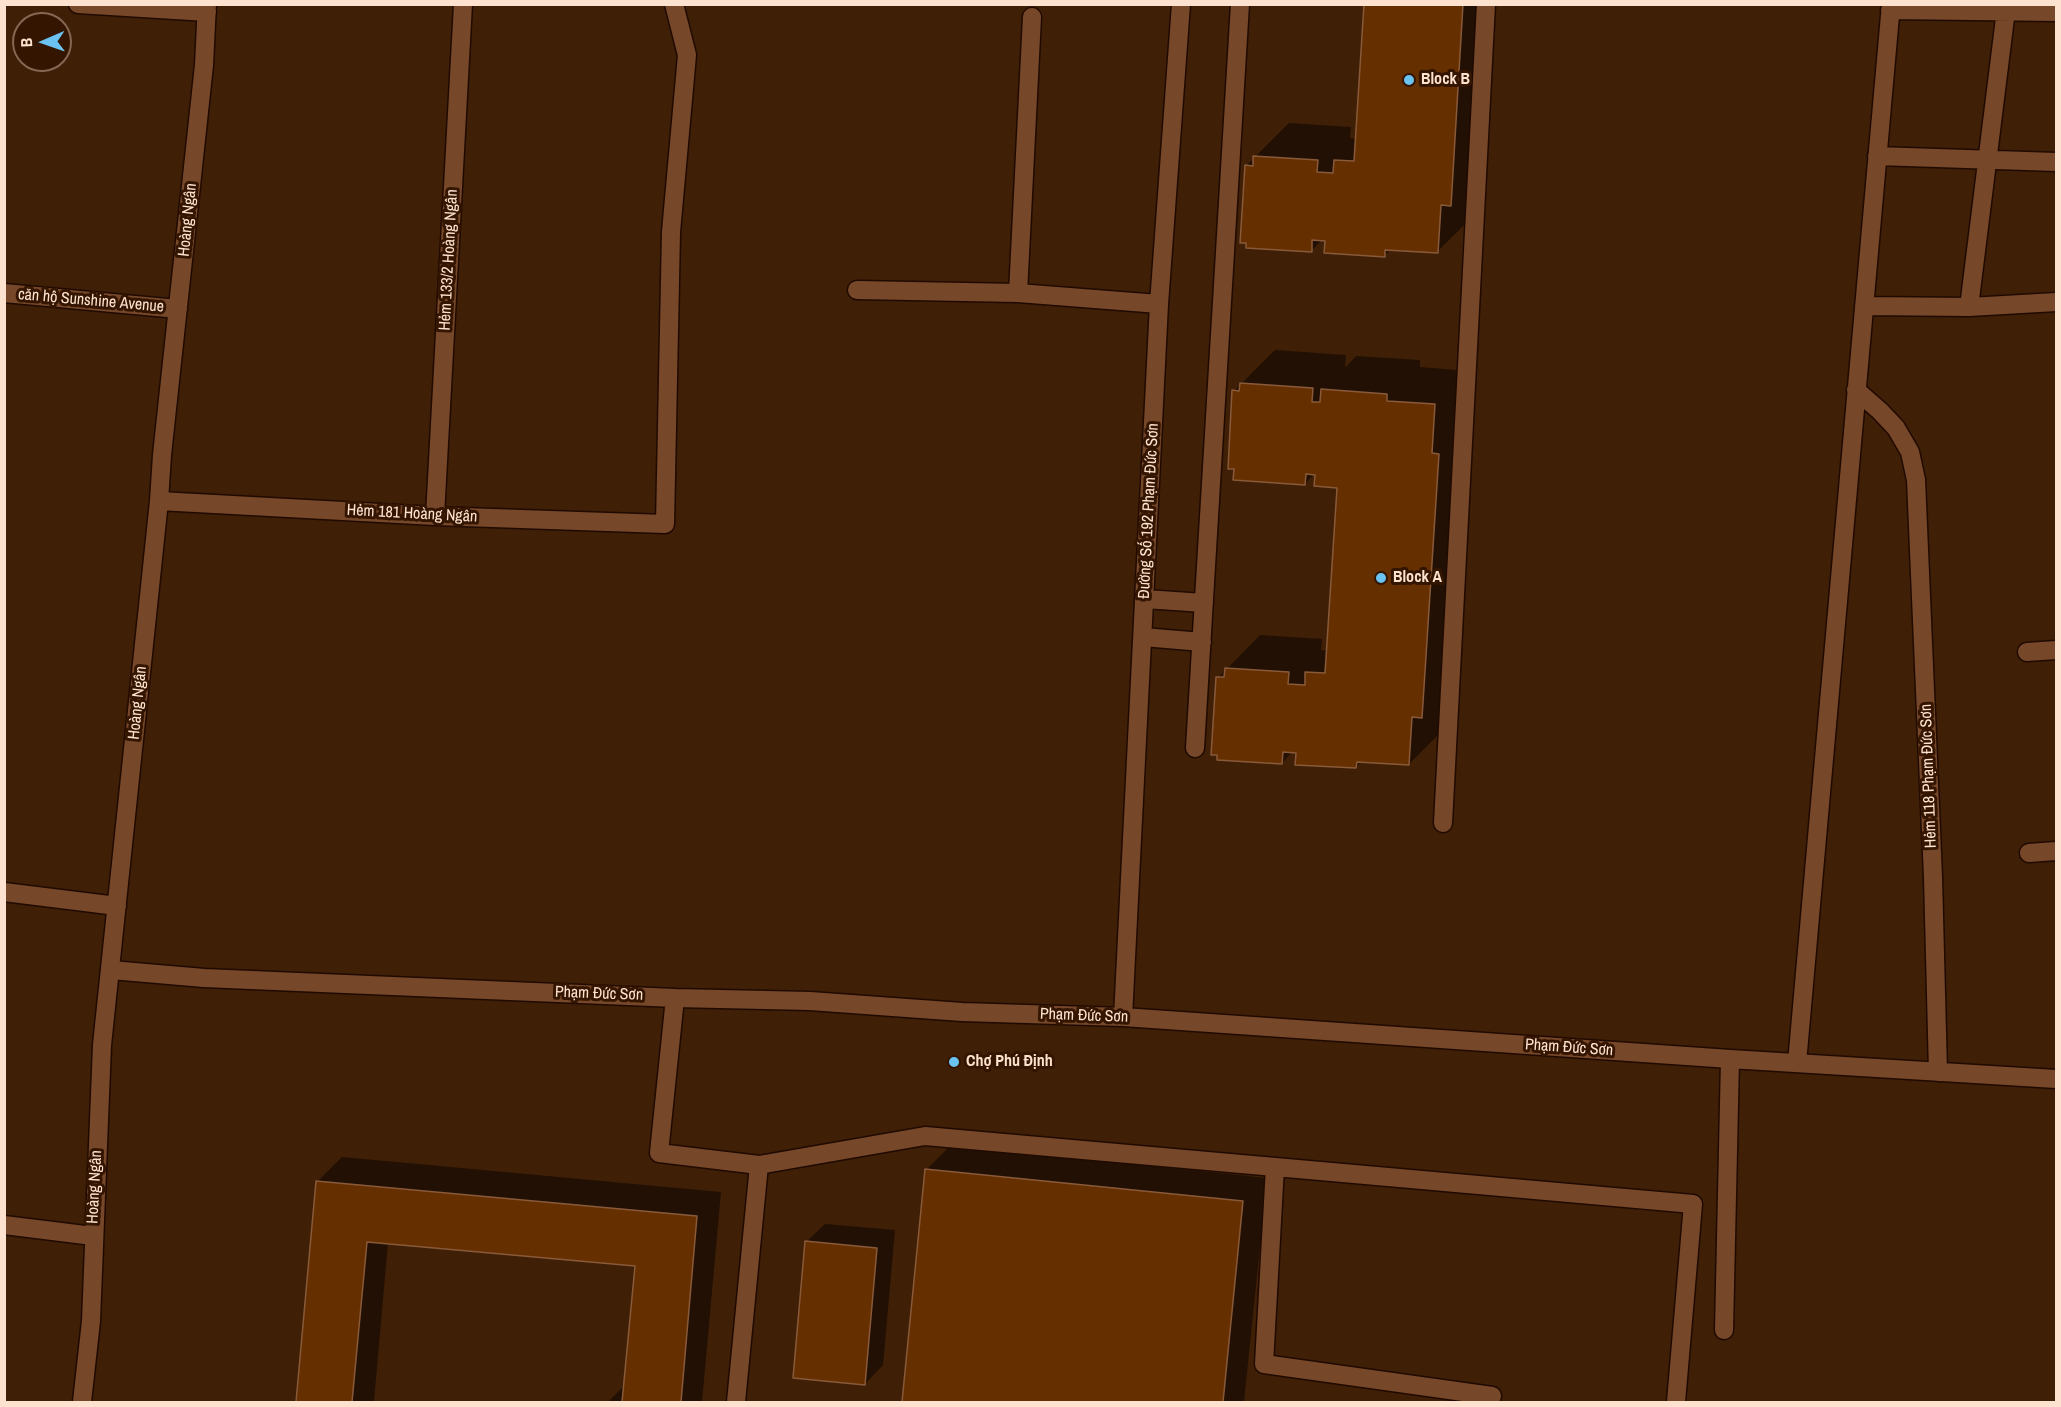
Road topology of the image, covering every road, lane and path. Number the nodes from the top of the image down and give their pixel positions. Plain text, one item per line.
1 (78, 4) edge
2 (463, 4) edge
3 (674, 4) edge
4 (1181, 4) edge
5 (1240, 4) edge
6 (1486, 4) edge
7 (207, 8) edge
8 (1891, 8) edge
9 (2006, 10) junction
10 (2056, 12) edge
11 (1032, 17) dead end
12 (1877, 156) junction
13 (1988, 161) junction
14 (2056, 162) edge
15 (857, 290) dead end
16 (4, 293) edge
17 (1018, 293) junction
18 (2056, 302) edge
19 (1159, 304) junction
20 (1864, 306) junction
21 (1970, 307) junction
22 (178, 309) junction
23 (1856, 390) junction
24 (159, 501) junction
25 (435, 516) junction
26 (1145, 599) junction
27 (1204, 603) junction
28 (1143, 637) junction
29 (1202, 642) junction
30 (2056, 650) edge
31 (2027, 652) dead end
32 (1196, 748) dead end
33 (1443, 823) dead end
34 (2056, 851) edge
35 (2029, 853) dead end
36 (4, 892) edge
37 (117, 906) junction
38 (111, 970) junction
39 (675, 998) junction
40 (1123, 1017) junction
41 (1730, 1059) junction
42 (1797, 1063) junction
43 (1938, 1072) junction
44 (2056, 1079) edge
45 (759, 1165) junction
46 (1275, 1167) junction
47 (4, 1225) edge
48 (93, 1236) junction
49 (1724, 1330) dead end
50 (1492, 1396) dead end
51 (82, 1402) edge
52 (736, 1402) edge
53 (1676, 1402) edge

1 - 7 street
2 - 25 street, Hẻm 133/2 Hoàng Ngân
3 - 25 street, Hẻm 181 Hoàng Ngân
4 - 19 street, Đường Số 192 Phạm Đức Sơn
5 - 27 street
6 - 33 street
7 - 22 street, Hoàng Ngân
8 - 9 street
8 - 12 street
9 - 10 street
9 - 13 street
11 - 17 street
12 - 13 street
12 - 20 street
13 - 14 street
13 - 21 street
15 - 17 street
16 - 22 street, căn hộ Sunshine Avenue
17 - 19 street
18 - 21 street
19 - 26 street, Đường Số 192 Phạm Đức Sơn
20 - 21 street
20 - 23 street
22 - 24 street, Hoàng Ngân
23 - 42 street
23 - 43 street, Hẻm 118 Phạm Đức Sơn
24 - 25 street, Hẻm 181 Hoàng Ngân
24 - 37 street, Hoàng Ngân
26 - 27 street
26 - 28 street, Đường Số 192 Phạm Đức Sơn
27 - 29 street
28 - 29 street
28 - 40 street, Đường Số 192 Phạm Đức Sơn
29 - 32 street
30 - 31 street
34 - 35 street
36 - 37 street
37 - 38 street, Hoàng Ngân
38 - 39 street, Phạm Đức Sơn
38 - 48 street, Hoàng Ngân
39 - 40 street, Phạm Đức Sơn
39 - 45 street
40 - 41 street, Phạm Đức Sơn
41 - 42 street, Phạm Đức Sơn
41 - 49 street
42 - 43 street, Phạm Đức Sơn
43 - 44 street, Phạm Đức Sơn
45 - 46 street
45 - 52 street
46 - 50 street
46 - 53 street
47 - 48 street
48 - 51 street, Hoàng Ngân

